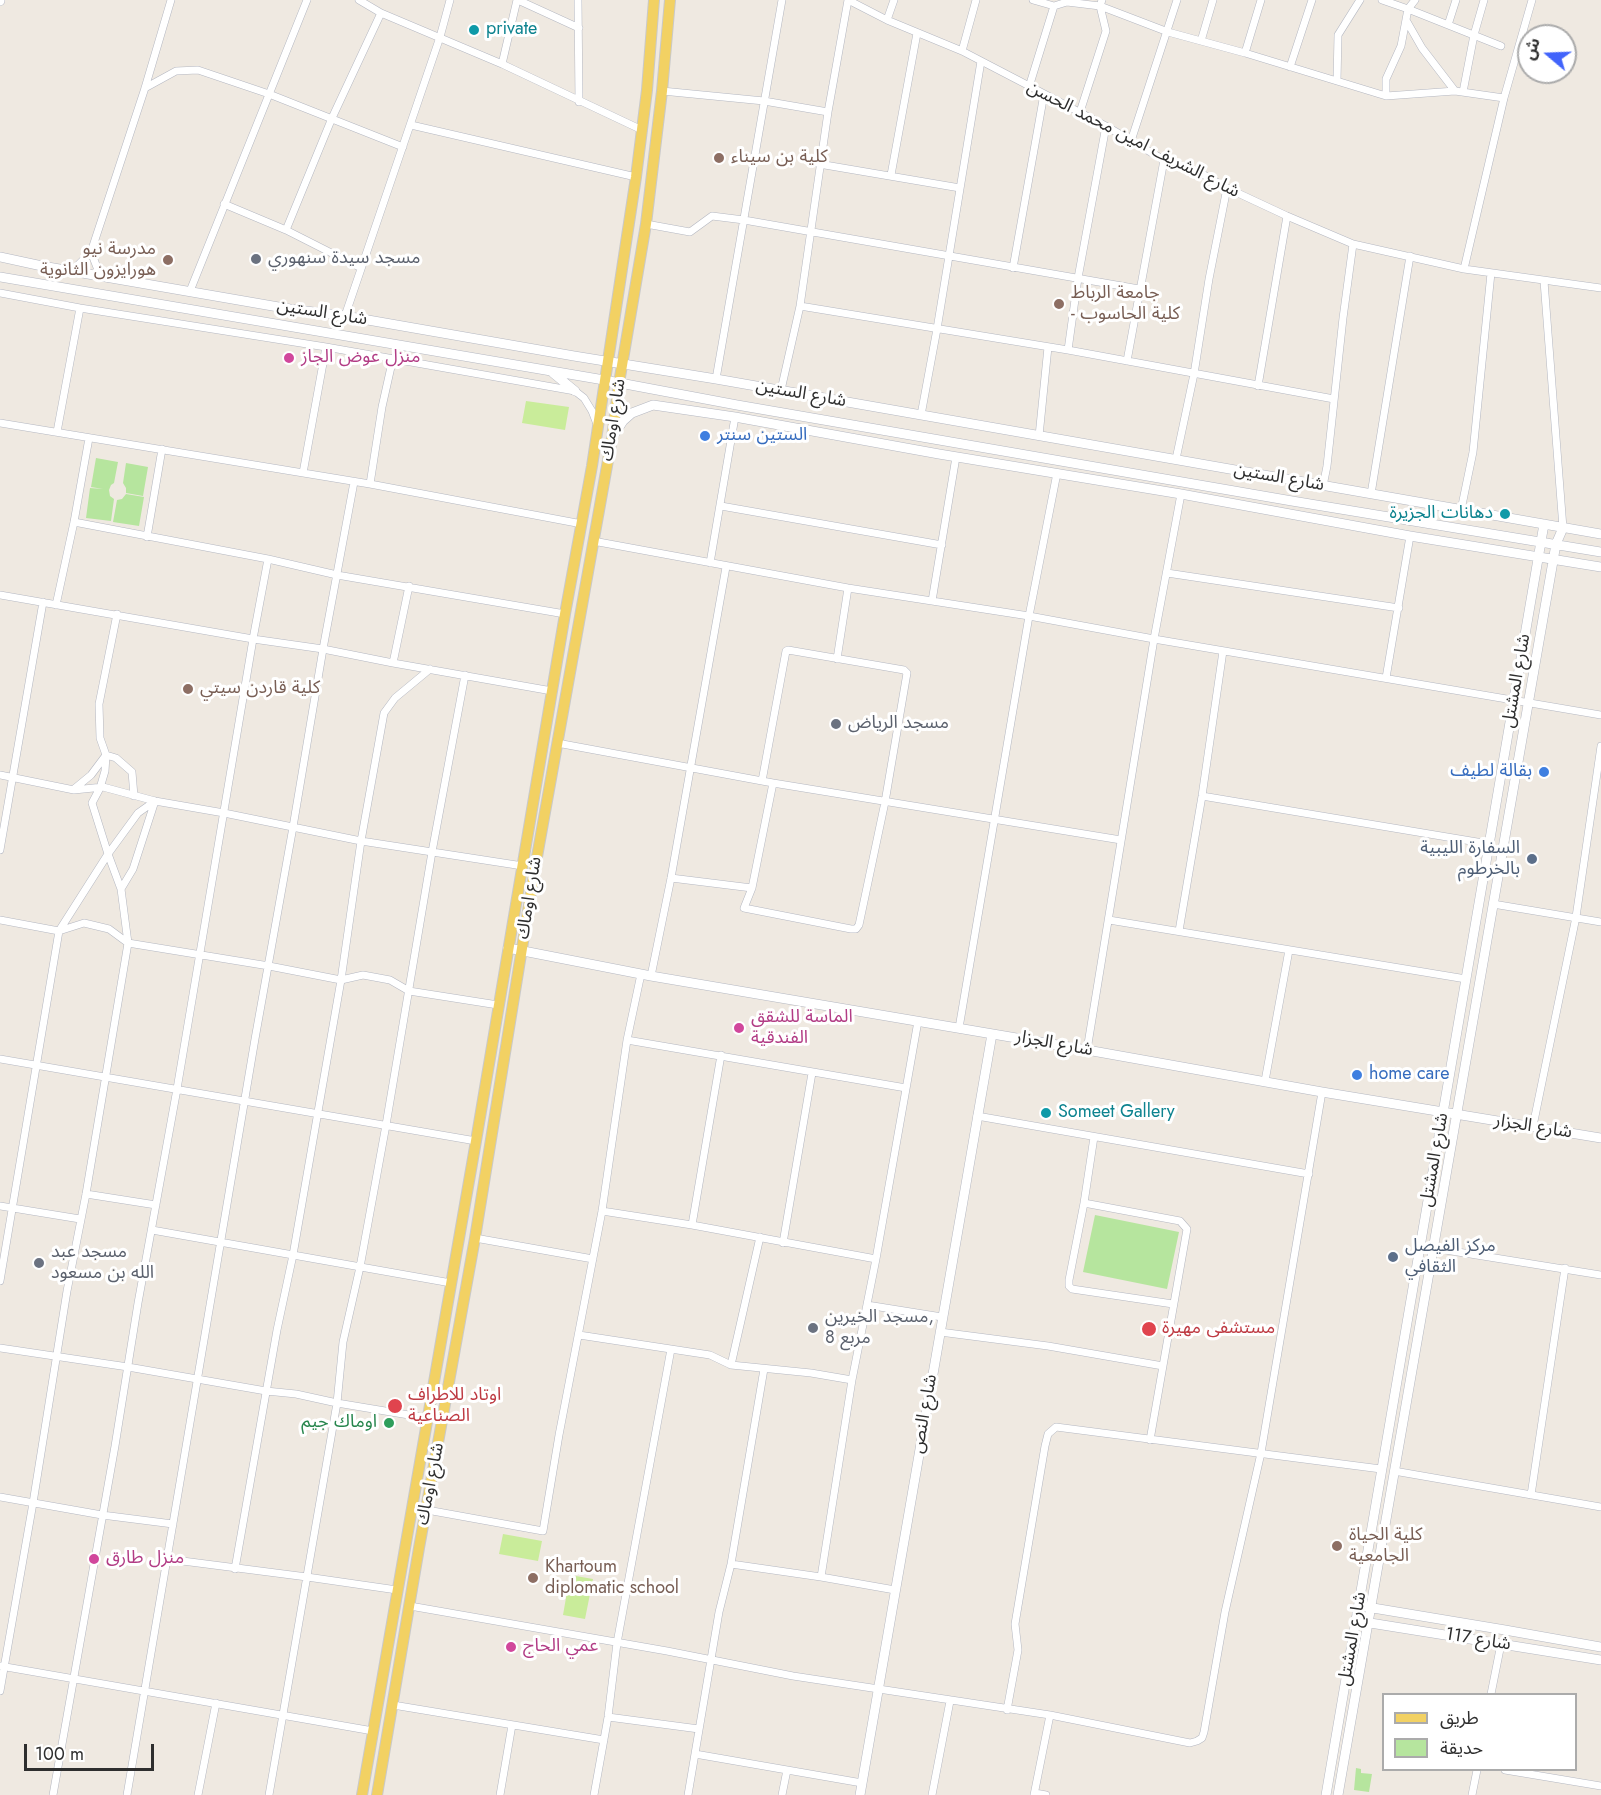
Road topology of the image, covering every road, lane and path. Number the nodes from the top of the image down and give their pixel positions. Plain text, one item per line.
1 (171, 0) edge
2 (307, 0) edge
3 (359, 0) edge
4 (450, 0) edge
5 (518, 0) edge
6 (578, 0) edge
7 (654, 0) edge
8 (670, 0) edge
9 (782, 0) edge
10 (848, 0) edge
11 (894, 0) edge
12 (975, 0) edge
13 (1033, 0) edge
14 (1177, 0) edge
15 (1213, 0) edge
16 (1261, 0) edge
17 (1312, 0) edge
18 (1360, 0) edge
19 (1382, 0) edge
20 (1415, 0) edge
21 (1456, 0) edge
22 (1484, 0) edge
23 (1532, 0) edge
24 (1101, 3) edge
25 (1054, 6) junction
26 (1408, 9) junction
27 (381, 13) junction
28 (887, 20) junction
29 (1406, 20) junction
30 (1448, 25) junction
31 (579, 28) junction
32 (1168, 32) junction
33 (917, 33) junction
34 (1474, 35) junction
35 (440, 37) junction
36 (1201, 40) junction
37 (1501, 46) dead end
38 (962, 51) junction
39 (1245, 53) junction
40 (981, 61) junction
41 (502, 64) junction
42 (1290, 67) junction
43 (1337, 81) junction
44 (1029, 87) junction
45 (145, 88) junction
46 (662, 91) junction
47 (1459, 92) junction
48 (269, 94) junction
49 (1044, 94) junction
50 (1386, 96) junction
51 (1504, 98) junction
52 (764, 101) junction
53 (579, 102) junction
54 (828, 112) junction
55 (1080, 112) junction
56 (332, 118) junction
57 (411, 125) junction
58 (1106, 126) junction
59 (642, 130) junction
60 (1131, 141) junction
61 (403, 147) junction
62 (1164, 160) junction
63 (819, 164) junction
64 (891, 175) junction
65 (636, 177) junction
66 (960, 188) junction
67 (1227, 188) junction
68 (224, 204) junction
69 (1287, 216) junction
70 (744, 220) junction
71 (646, 224) junction
72 (286, 230) junction
73 (811, 231) junction
74 (1353, 244) junction
75 (91, 252) junction
76 (949, 256) junction
77 (1410, 256) junction
78 (0, 257) edge
79 (361, 268) junction
80 (1013, 268) junction
81 (1464, 269) junction
82 (72, 271) junction
83 (1491, 273) junction
84 (100, 275) junction
85 (0, 278) edge
86 (1078, 278) junction
87 (1544, 281) junction
88 (1601, 288) edge
89 (1139, 289) junction
90 (190, 291) junction
91 (0, 293) edge
92 (800, 306) junction
93 (80, 308) junction
94 (345, 316) junction
95 (937, 329) junction
96 (612, 330) junction
97 (628, 332) junction
98 (480, 340) junction
99 (326, 347) junction
100 (1048, 347) junction
101 (1068, 350) junction
102 (393, 358) junction
103 (479, 360) junction
104 (607, 361) junction
105 (1127, 361) junction
106 (623, 363) junction
107 (551, 371) junction
108 (1194, 374) junction
109 (716, 378) junction
110 (604, 380) junction
111 (619, 383) junction
112 (1258, 386) junction
113 (781, 390) junction
114 (575, 391) junction
115 (684, 394) junction
116 (1334, 399) junction
117 (653, 405) junction
118 (921, 415) junction
119 (735, 417) junction
120 (0, 423) edge
121 (598, 428) junction
122 (57, 432) junction
123 (1039, 436) junction
124 (89, 438) junction
125 (612, 438) junction
126 (941, 440) junction
127 (1072, 442) junction
128 (1095, 446) junction
129 (162, 449) junction
130 (939, 454) junction
131 (956, 457) junction
132 (1176, 459) junction
133 (1069, 462) junction
134 (1091, 466) junction
135 (303, 473) junction
136 (1058, 473) junction
137 (354, 482) junction
138 (370, 484) junction
139 (1323, 486) junction
140 (1180, 494) junction
141 (1371, 494) junction
142 (1317, 505) junction
143 (721, 506) junction
144 (1461, 510) junction
145 (1316, 518) junction
146 (74, 522) junction
147 (582, 524) junction
148 (1544, 524) junction
149 (1563, 528) junction
150 (1601, 534) edge
151 (1410, 536) junction
152 (147, 537) junction
153 (593, 541) junction
154 (1541, 542) junction
155 (942, 544) junction
156 (1556, 544) junction
157 (1601, 552) edge
158 (1539, 556) junction
159 (1554, 558) junction
160 (268, 559) junction
161 (710, 563) junction
162 (726, 567) junction
163 (1601, 567) edge
164 (1167, 573) junction
165 (337, 575) junction
166 (409, 586) junction
167 (848, 588) junction
168 (0, 595) edge
169 (43, 602) junction
170 (932, 602) junction
171 (56, 604) junction
172 (1399, 608) junction
173 (117, 614) junction
174 (565, 614) junction
175 (1029, 616) junction
176 (253, 639) junction
177 (1154, 639) junction
178 (322, 649) junction
179 (1223, 651) junction
180 (837, 659) junction
181 (393, 663) junction
182 (430, 669) junction
183 (465, 675) junction
184 (1386, 678) junction
185 (552, 691) junction
186 (1514, 702) junction
187 (1528, 703) junction
188 (1601, 715) edge
189 (557, 743) junction
190 (1601, 746) edge
191 (106, 755) junction
192 (690, 768) junction
193 (0, 775) edge
194 (12, 777) junction
195 (762, 781) junction
196 (773, 783) junction
197 (100, 788) junction
198 (74, 790) junction
199 (134, 796) junction
200 (1202, 796) junction
201 (155, 801) junction
202 (885, 802) junction
203 (224, 813) junction
204 (995, 819) junction
205 (293, 827) junction
206 (1121, 840) junction
207 (361, 841) junction
208 (1489, 844) junction
209 (0, 850) edge
210 (432, 852) junction
211 (108, 854) junction
212 (523, 866) junction
213 (671, 878) junction
214 (752, 888) junction
215 (121, 889) junction
216 (1493, 904) junction
217 (1576, 917) junction
218 (0, 920) edge
219 (1109, 920) junction
220 (1601, 922) edge
221 (59, 931) junction
222 (1179, 931) junction
223 (128, 943) junction
224 (508, 948) junction
225 (1289, 950) junction
226 (522, 951) junction
227 (199, 955) junction
228 (268, 966) junction
229 (641, 974) junction
230 (651, 976) junction
231 (1466, 979) junction
232 (341, 981) junction
233 (409, 991) junction
234 (498, 1005) junction
235 (918, 1021) junction
236 (959, 1028) junction
237 (992, 1034) junction
238 (627, 1040) junction
239 (1088, 1050) junction
240 (722, 1055) junction
241 (0, 1059) edge
242 (36, 1065) junction
243 (812, 1073) junction
244 (106, 1077) junction
245 (1266, 1081) junction
246 (906, 1088) junction
247 (177, 1089) junction
248 (1322, 1092) junction
249 (245, 1101) junction
250 (1443, 1112) junction
251 (317, 1115) junction
252 (1456, 1115) junction
253 (977, 1116) junction
254 (386, 1125) junction
255 (1533, 1126) junction
256 (1094, 1137) junction
257 (1601, 1138) edge
258 (476, 1141) junction
259 (1309, 1174) junction
260 (86, 1194) junction
261 (1084, 1203) junction
262 (0, 1206) edge
263 (156, 1206) junction
264 (12, 1208) junction
265 (602, 1211) junction
266 (80, 1219) junction
267 (692, 1225) junction
268 (152, 1230) junction
269 (760, 1237) junction
270 (475, 1238) junction
271 (221, 1243) junction
272 (783, 1243) junction
273 (1433, 1248) junction
274 (292, 1255) junction
275 (593, 1259) junction
276 (876, 1259) junction
277 (360, 1267) junction
278 (1565, 1268) junction
279 (1601, 1275) edge
280 (0, 1281) edge
281 (451, 1283) junction
282 (1173, 1304) junction
283 (867, 1305) junction
284 (942, 1317) junction
285 (940, 1332) junction
286 (579, 1335) junction
287 (0, 1348) edge
288 (671, 1349) junction
289 (56, 1357) junction
290 (731, 1365) junction
291 (1163, 1366) junction
292 (128, 1367) junction
293 (764, 1369) junction
294 (197, 1379) junction
295 (852, 1380) junction
296 (266, 1391) junction
297 (337, 1403) junction
298 (427, 1418) junction
299 (1150, 1440) junction
300 (1261, 1453) junction
301 (1381, 1469) junction
302 (1394, 1471) junction
303 (1531, 1495) junction
304 (0, 1497) edge
305 (33, 1503) junction
306 (1601, 1508) edge
307 (427, 1510) junction
308 (102, 1515) junction
309 (173, 1524) junction
310 (167, 1559) junction
311 (731, 1564) junction
312 (235, 1569) junction
313 (307, 1577) junction
314 (821, 1577) junction
315 (397, 1590) junction
316 (895, 1590) junction
317 (410, 1606) junction
318 (1358, 1606) junction
319 (1370, 1608) junction
320 (1402, 1614) junction
321 (1356, 1621) junction
322 (1368, 1623) junction
323 (1400, 1628) junction
324 (617, 1643) junction
325 (1502, 1644) junction
326 (1601, 1647) edge
327 (710, 1660) junction
328 (1601, 1660) edge
329 (2, 1666) edge
330 (74, 1679) junction
331 (878, 1688) junction
332 (0, 1691) edge
333 (145, 1691) junction
334 (1491, 1693) edge
335 (950, 1701) junction
336 (216, 1703) junction
337 (393, 1705) junction
338 (1007, 1710) junction
339 (283, 1714) junction
340 (1050, 1715) junction
341 (608, 1717) junction
342 (512, 1725) junction
343 (699, 1729) junction
344 (373, 1731) junction
345 (604, 1740) junction
346 (695, 1754) junction
347 (787, 1770) junction
348 (1477, 1771) edge
349 (1511, 1771) edge
350 (862, 1783) junction
351 (1601, 1786) edge
352 (1034, 1794) edge
353 (53, 1795) edge
354 (127, 1795) edge
355 (198, 1795) edge
356 (269, 1795) edge
357 (362, 1795) edge
358 (377, 1795) edge
359 (500, 1795) edge
360 (594, 1795) edge
361 (688, 1795) edge
362 (782, 1795) edge
363 (860, 1795) edge
364 (933, 1795) edge
365 (1046, 1795) edge
366 (1326, 1795) edge
367 (1338, 1795) edge
368 (1472, 1795) edge

1 - 45 street
2 - 48 street
3 - 27 street
4 - 35 street
5 - 31 street
5 - 41 street
6 - 31 street
7 - 59 main road
8 - 46 main road, شارع اوماك
9 - 52 street
10 - 28 street, شارع الشريف امين محمد الحسن
10 - 54 street
11 - 28 street
12 - 38 street
13 - 25 street
14 - 32 street
15 - 36 street
16 - 39 street
17 - 42 street
18 - 43 street
19 - 26 street
20 - 26 street
21 - 30 street
22 - 34 street
23 - 51 street
24 - 25 street
24 - 32 street
24 - 55 street
25 - 44 street
26 - 29 street
26 - 30 street
27 - 35 street
27 - 56 street
28 - 33 street, شارع الشريف امين محمد الحسن
29 - 47 street
29 - 50 street
30 - 34 street
31 - 53 street
32 - 36 street
32 - 60 street
33 - 38 street, شارع الشريف امين محمد الحسن
33 - 64 street
34 - 37 street
34 - 47 street
35 - 41 street
35 - 57 street
36 - 39 street
38 - 40 street, شارع الشريف امين محمد الحسن
39 - 42 street
40 - 44 street, شارع الشريف امين محمد الحسن
40 - 66 street
41 - 53 street
42 - 43 street
43 - 50 street
44 - 49 street, شارع الشريف امين محمد الحسن
45 - 48 street
45 - 75 street
46 - 52 street
46 - 71 main road, شارع اوماك
47 - 50 street
47 - 51 street
48 - 56 street
48 - 68 street
49 - 55 street, شارع الشريف امين محمد الحسن
49 - 80 street
51 - 81 street
52 - 54 street
52 - 70 street
53 - 59 street
54 - 63 street
55 - 58 street, شارع الشريف امين محمد الحسن
56 - 61 street
56 - 72 street
57 - 61 street
57 - 65 street
58 - 60 street, شارع الشريف امين محمد الحسن
58 - 86 street
59 - 65 main road
60 - 62 street, شارع الشريف امين محمد الحسن
61 - 79 street
62 - 67 street, شارع الشريف امين محمد الحسن
62 - 89 street
63 - 64 street
63 - 73 street
64 - 66 street
65 - 96 main road, شارع اوماك
66 - 76 street
67 - 69 street, شارع الشريف امين محمد الحسن
67 - 108 street
68 - 72 street
68 - 90 street
69 - 74 street, شارع الشريف امين محمد الحسن
69 - 112 street
70 - 71 street
70 - 73 street
70 - 109 street
71 - 97 main road, شارع اوماك
72 - 79 street
73 - 76 street
73 - 92 street
74 - 77 street, شارع الشريف امين محمد الحسن
74 - 116 street
75 - 82 street
75 - 84 street
76 - 80 street
76 - 95 street
77 - 81 street, شارع الشريف امين محمد الحسن
77 - 141 street
78 - 82 main road, شارع الستين
79 - 94 street
80 - 86 street
81 - 83 street, شارع الشريف امين محمد الحسن
82 - 84 main road, شارع الستين
83 - 87 street, شارع الشريف امين محمد الحسن
83 - 144 street
84 - 90 main road, شارع الستين
85 - 103 main road, شارع الستين
86 - 89 street
86 - 101 street
87 - 88 street, شارع الشريف امين محمد الحسن
87 - 149 street
89 - 105 street
90 - 94 main road, شارع الستين
91 - 93 street
92 - 95 street
92 - 113 street
93 - 99 street
93 - 122 street
94 - 98 main road, شارع الستين
95 - 100 street
95 - 118 street
96 - 97 main road
96 - 104 main road, شارع اوماك
97 - 106 main road, شارع اوماك
98 - 103 main road
98 - 104 main road, شارع الستين
99 - 102 street
99 - 135 street
100 - 101 street
100 - 123 street
101 - 105 street
102 - 114 street
102 - 138 street
103 - 107 main road, شارع الستين
104 - 106 main road, شارع الستين
104 - 110 main road, شارع اوماك
105 - 108 street
106 - 109 main road, شارع الستين
106 - 111 main road, شارع اوماك
107 - 110 main road, شارع الستين
107 - 114 main road
108 - 112 street
108 - 132 street
109 - 113 main road, شارع الستين
110 - 111 main road, شارع الستين
110 - 121 main road, شارع اوماك
111 - 115 main road, شارع الستين
111 - 125 main road, شارع اوماك
112 - 116 street
113 - 118 main road, شارع الستين
114 - 121 street
115 - 117 main road
115 - 126 main road, شارع الستين
116 - 139 street
117 - 119 main road
117 - 125 main road
118 - 123 main road, شارع الستين
119 - 130 main road
119 - 143 street
120 - 122 street
121 - 147 main road, شارع اوماك
122 - 124 street
123 - 127 main road, شارع الستين
124 - 129 street
124 - 146 street
125 - 153 main road, شارع اوماك
126 - 130 main road
126 - 133 main road, شارع الستين
127 - 128 main road, شارع الستين
127 - 133 main road
128 - 132 main road, شارع الستين
128 - 134 main road
129 - 135 street
129 - 152 street
130 - 131 main road
131 - 136 main road
131 - 155 street
132 - 139 main road, شارع الستين
133 - 134 main road, شارع الستين
134 - 142 main road, شارع الستين
135 - 137 street
136 - 140 main road
136 - 175 street
137 - 138 street
137 - 165 street
138 - 147 street
139 - 141 main road, شارع الستين
140 - 145 main road
140 - 164 street
141 - 144 main road, شارع الستين
142 - 145 main road
142 - 154 main road, شارع الستين
143 - 155 street
143 - 161 street
144 - 148 main road, شارع الستين
145 - 151 main road
146 - 152 street
146 - 171 street
147 - 174 main road, شارع اوماك
148 - 149 main road, شارع الستين
148 - 154 main road, شارع المشتل
149 - 150 main road, شارع الستين
149 - 156 main road, شارع المشتل
151 - 158 main road
151 - 172 street
152 - 160 street
153 - 161 street
153 - 189 main road, شارع اوماك
154 - 156 main road, شارع الستين
154 - 158 main road, شارع المشتل
155 - 170 street
156 - 157 main road, شارع الستين
156 - 159 main road, شارع المشتل
158 - 159 main road
158 - 186 main road, شارع المشتل
159 - 163 main road
159 - 187 main road, شارع المشتل
160 - 165 street
160 - 176 street
161 - 162 street
162 - 167 street
162 - 192 street
164 - 172 street
164 - 177 street
165 - 166 street
165 - 178 street
166 - 174 street
166 - 181 street
167 - 170 street
167 - 180 street
168 - 169 street
169 - 171 street
169 - 194 street
170 - 175 street
171 - 173 street
172 - 184 street
173 - 176 street
173 - 191 street
174 - 185 main road, شارع اوماك
175 - 177 street
175 - 204 street
176 - 178 street
176 - 203 street
177 - 179 street
177 - 206 street
178 - 181 street
178 - 205 street
179 - 184 street
179 - 200 street
180 - 195 street
180 - 202 street
181 - 182 street
182 - 183 street
182 - 207 street
183 - 185 street
183 - 210 street
184 - 186 street
185 - 212 main road, شارع اوماك
186 - 187 street
186 - 208 main road, شارع المشتل
187 - 188 street
187 - 216 main road, شارع المشتل
189 - 192 street
189 - 226 main road, شارع اوماك
190 - 217 street
191 - 197 street
191 - 198 street
191 - 199 street
192 - 195 street
192 - 213 street
193 - 194 street
194 - 198 street
194 - 209 street
195 - 196 street
196 - 202 street
196 - 214 street
197 - 198 street
197 - 199 street
197 - 211 street
199 - 201 street
200 - 208 street
200 - 222 street
201 - 203 street
201 - 211 street
201 - 215 street
202 - 204 street
202 - 214 street
203 - 205 street
203 - 227 street
204 - 206 street
204 - 236 street
205 - 207 street
205 - 228 street
206 - 219 street
207 - 210 street
207 - 232 street
208 - 231 main road, شارع المشتل
210 - 212 street
210 - 233 street
211 - 215 street
211 - 221 street
212 - 224 main road, شارع اوماك
213 - 214 street
213 - 230 street
215 - 223 street
216 - 217 street
216 - 252 main road, شارع المشتل
217 - 220 street
217 - 255 street
218 - 221 street
219 - 222 street
219 - 239 street
221 - 223 street
221 - 242 street
222 - 225 street
223 - 227 street
223 - 244 street
224 - 226 main road, شارع الجزار
224 - 234 main road, شارع اوماك
225 - 231 street
225 - 245 street
226 - 229 main road, شارع الجزار
226 - 270 main road, شارع اوماك
227 - 228 street
227 - 247 street
228 - 232 street
228 - 249 street
229 - 230 main road, شارع الجزار
229 - 238 street
230 - 235 main road, شارع الجزار
231 - 250 main road, شارع المشتل
232 - 233 street
232 - 251 street
233 - 234 street
233 - 254 street
234 - 258 main road, شارع اوماك
235 - 236 main road, شارع الجزار
235 - 246 street
236 - 237 main road, شارع الجزار
237 - 239 main road, شارع الجزار
237 - 253 main road, شارع النص
238 - 240 street
238 - 265 street
239 - 245 main road, شارع الجزار
240 - 243 street
240 - 267 street
241 - 242 street
242 - 244 street
242 - 264 street
243 - 246 street
243 - 272 street
244 - 247 street
244 - 260 street
245 - 248 main road, شارع الجزار
246 - 276 street
247 - 249 street
247 - 263 street
248 - 250 main road, شارع الجزار
248 - 259 street
249 - 251 street
249 - 271 street
250 - 252 main road, شارع الجزار
250 - 301 main road, شارع المشتل
251 - 254 street
251 - 274 street
252 - 255 main road, شارع الجزار
252 - 273 main road, شارع المشتل
253 - 256 street
253 - 284 main road, شارع النص
254 - 258 street
254 - 277 street
255 - 257 main road, شارع الجزار
256 - 259 street
256 - 261 street
258 - 281 main road, شارع اوماك
259 - 300 street
260 - 263 street
260 - 266 street
261 - 282 street
261 - 282 street
262 - 264 street
263 - 268 street
264 - 266 street
264 - 280 street
265 - 267 street
265 - 275 street
266 - 289 street
267 - 269 street
268 - 271 street
268 - 292 street
269 - 272 street
269 - 290 street
270 - 275 street
270 - 307 main road, شارع اوماك
271 - 274 street
271 - 294 street
272 - 276 street
273 - 278 street
273 - 302 main road, شارع المشتل
274 - 277 street
274 - 296 street
275 - 286 street
276 - 283 street
277 - 281 street
277 - 297 street
278 - 279 street
278 - 303 street
281 - 298 main road, شارع اوماك
282 - 291 street
283 - 284 street
283 - 295 street
284 - 285 main road, شارع النص
285 - 291 street
285 - 316 main road, شارع النص
286 - 288 street
286 - 307 street
287 - 289 street
288 - 290 street
288 - 324 street
289 - 292 street
289 - 305 street
290 - 293 street
291 - 299 street
292 - 294 street
292 - 308 street
293 - 295 street
293 - 311 street
294 - 296 street
294 - 309 street
295 - 314 street
296 - 297 street
296 - 312 street
297 - 298 street
297 - 313 street
298 - 315 main road, شارع اوماك
299 - 300 street
299 - 338 street
300 - 301 street
300 - 340 street
301 - 318 main road, شارع المشتل
302 - 303 street
302 - 319 main road, شارع المشتل
303 - 306 street
304 - 305 street
305 - 308 street
305 - 329 street
307 - 317 main road, شارع اوماك
308 - 309 street
308 - 330 street
309 - 310 street
310 - 312 street
310 - 333 street
311 - 314 street
311 - 327 street
312 - 313 street
313 - 315 street
313 - 339 street
314 - 316 street
315 - 344 main road, شارع اوماك
316 - 331 main road, شارع النص
317 - 324 street
317 - 337 main road, شارع اوماك
318 - 319 main road, شارع 117
318 - 321 main road, شارع المشتل
319 - 320 main road, شارع 117
319 - 322 main road, شارع المشتل
320 - 323 main road
320 - 326 main road, شارع 117
321 - 322 main road, شارع 117
321 - 366 main road, شارع المشتل
322 - 323 main road, شارع 117
322 - 367 main road, شارع المشتل
323 - 325 main road, شارع 117
324 - 327 street
324 - 341 street
325 - 328 main road, شارع 117
325 - 334 street
327 - 331 street
327 - 343 street
329 - 330 street
329 - 332 street
330 - 333 street
330 - 353 street
331 - 335 street
331 - 350 main road, شارع النص
333 - 336 street
333 - 354 street
335 - 338 street
335 - 364 street
336 - 339 street
336 - 355 street
337 - 342 street
337 - 358 main road, شارع اوماك
338 - 340 street
339 - 344 street
339 - 356 street
340 - 352 street
341 - 343 street
341 - 345 street
342 - 345 street
342 - 359 street
343 - 346 street
344 - 357 main road, شارع اوماك
345 - 360 street
346 - 347 street
346 - 361 street
347 - 350 street
347 - 362 street
348 - 368 street
349 - 351 street
350 - 363 main road, شارع النص
352 - 365 street

